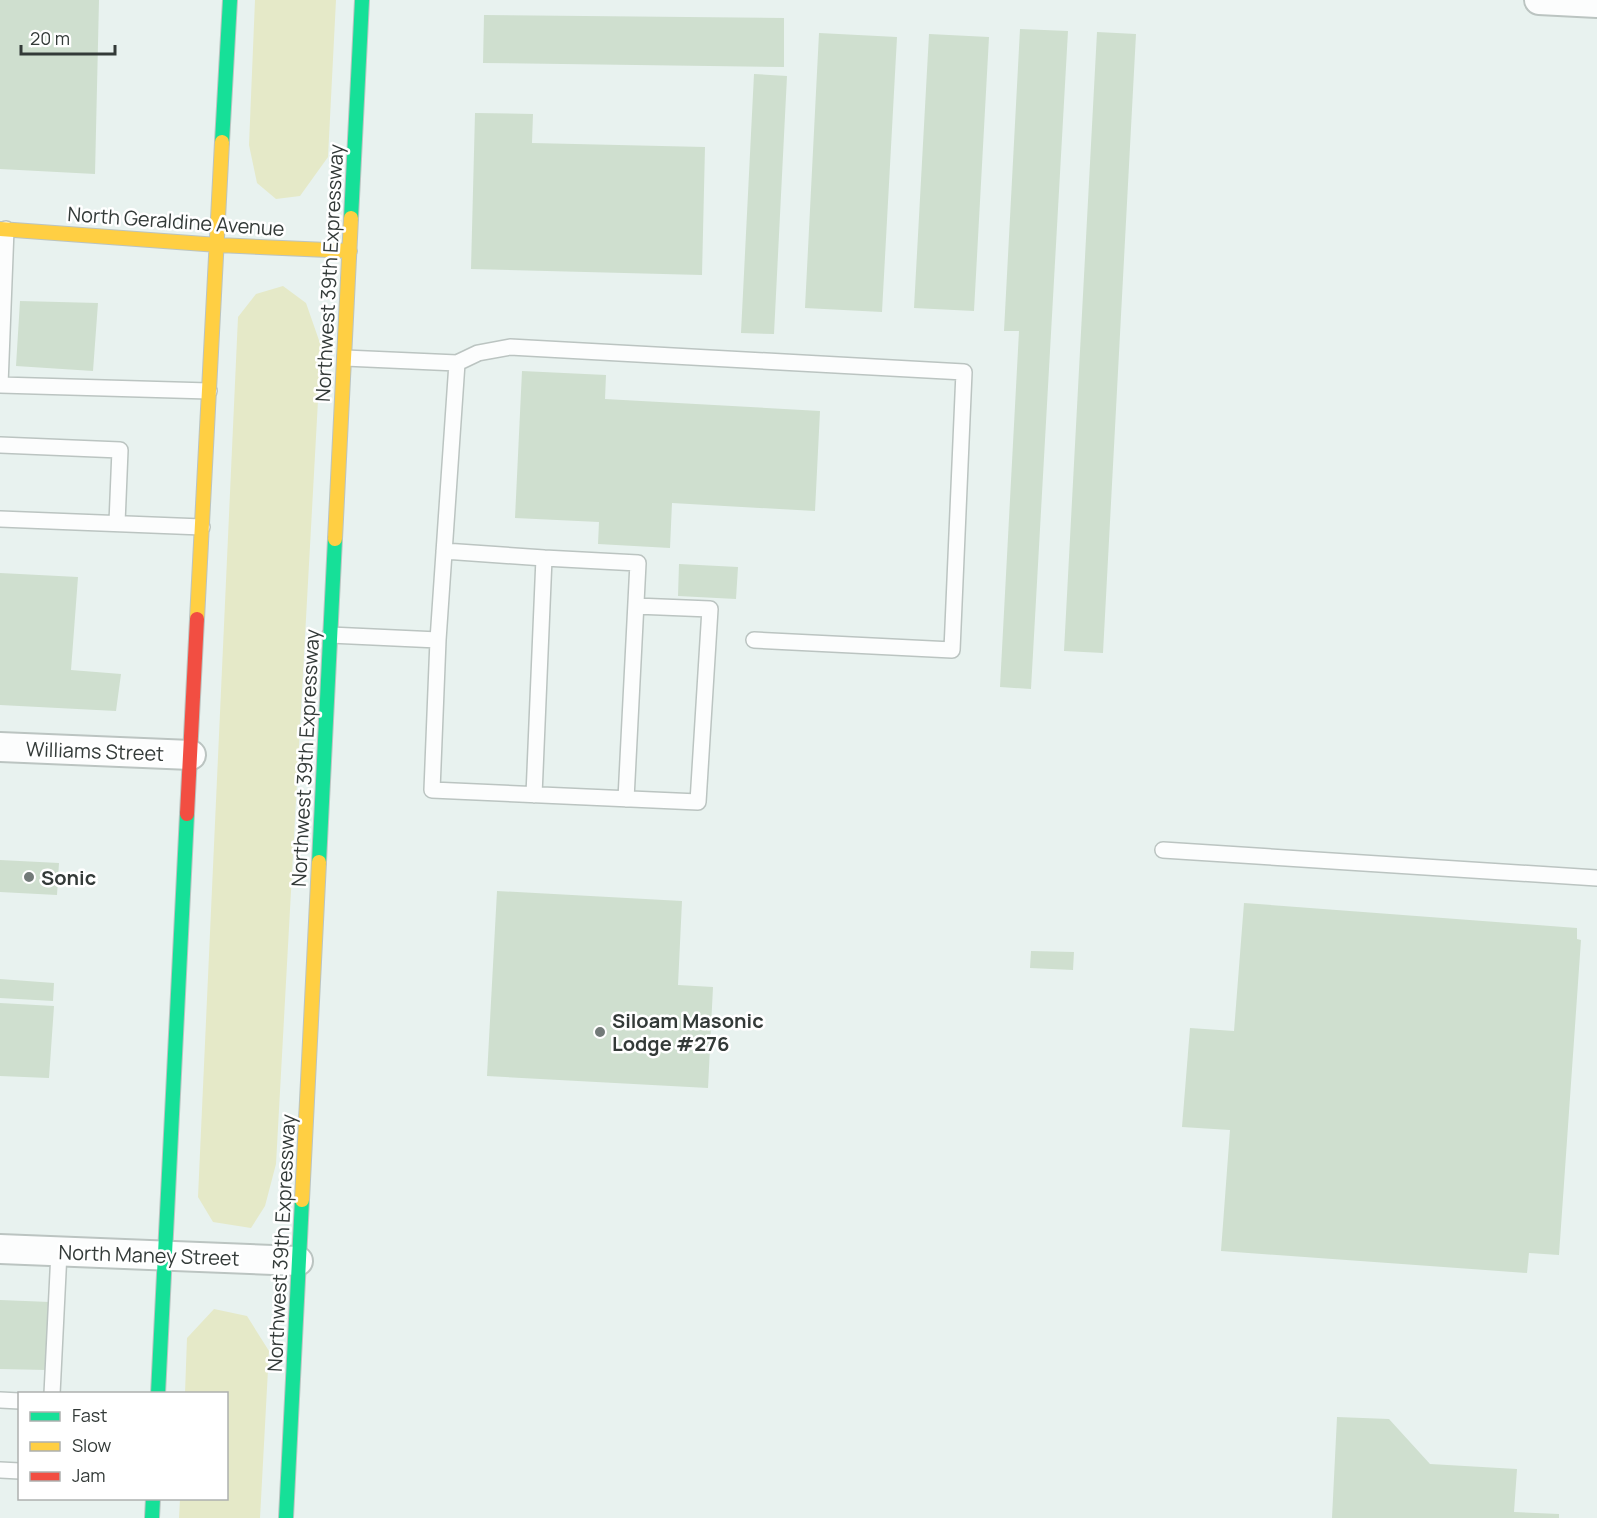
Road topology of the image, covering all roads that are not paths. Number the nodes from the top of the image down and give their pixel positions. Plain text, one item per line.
1 (230, 0) edge
2 (362, 0) edge
3 (1539, 0) edge
4 (1597, 3) edge
5 (3, 229) edge
6 (218, 245) junction
7 (350, 251) junction
8 (345, 357) junction
9 (457, 363) junction
10 (209, 391) junction
11 (0, 445) edge
12 (0, 519) edge
13 (117, 524) junction
14 (202, 527) junction
15 (444, 551) junction
16 (544, 558) junction
17 (636, 606) junction
18 (330, 635) junction
19 (438, 640) junction
20 (754, 640) dead end
21 (0, 747) edge
22 (191, 755) junction
23 (534, 795) junction
24 (626, 799) junction
25 (1163, 850) dead end
26 (1597, 878) edge
27 (0, 1249) edge
28 (59, 1252) junction
29 (165, 1255) junction
30 (298, 1261) junction
31 (52, 1392) edge
32 (158, 1392) edge
33 (0, 1400) edge
34 (18, 1401) edge
35 (0, 1470) edge
36 (18, 1471) edge
37 (153, 1500) edge
38 (152, 1518) edge
39 (286, 1518) edge

1 - 6 main road
2 - 7 main road, Northwest 39th Expressway
3 - 4 street
5 - 6 main road, North Geraldine Avenue
5 - 10 lane
6 - 7 main road, North Geraldine Avenue
6 - 10 main road
7 - 8 main road, Northwest 39th Expressway
8 - 9 lane
8 - 18 main road, Northwest 39th Expressway
9 - 15 lane
9 - 20 lane
10 - 14 main road
11 - 13 lane
12 - 13 lane
13 - 14 lane
14 - 22 main road
15 - 16 lane
15 - 19 lane
16 - 17 lane
16 - 23 lane
17 - 24 lane
17 - 24 lane
18 - 19 lane
18 - 30 main road, Northwest 39th Expressway
19 - 23 lane
21 - 22 street, Williams Street
22 - 29 main road
23 - 24 lane
25 - 26 lane
27 - 28 street, North Maney Street
28 - 29 street, North Maney Street
28 - 31 lane
29 - 30 street, North Maney Street
29 - 32 main road
30 - 39 main road, Northwest 39th Expressway
33 - 34 lane
35 - 36 lane
37 - 38 main road

